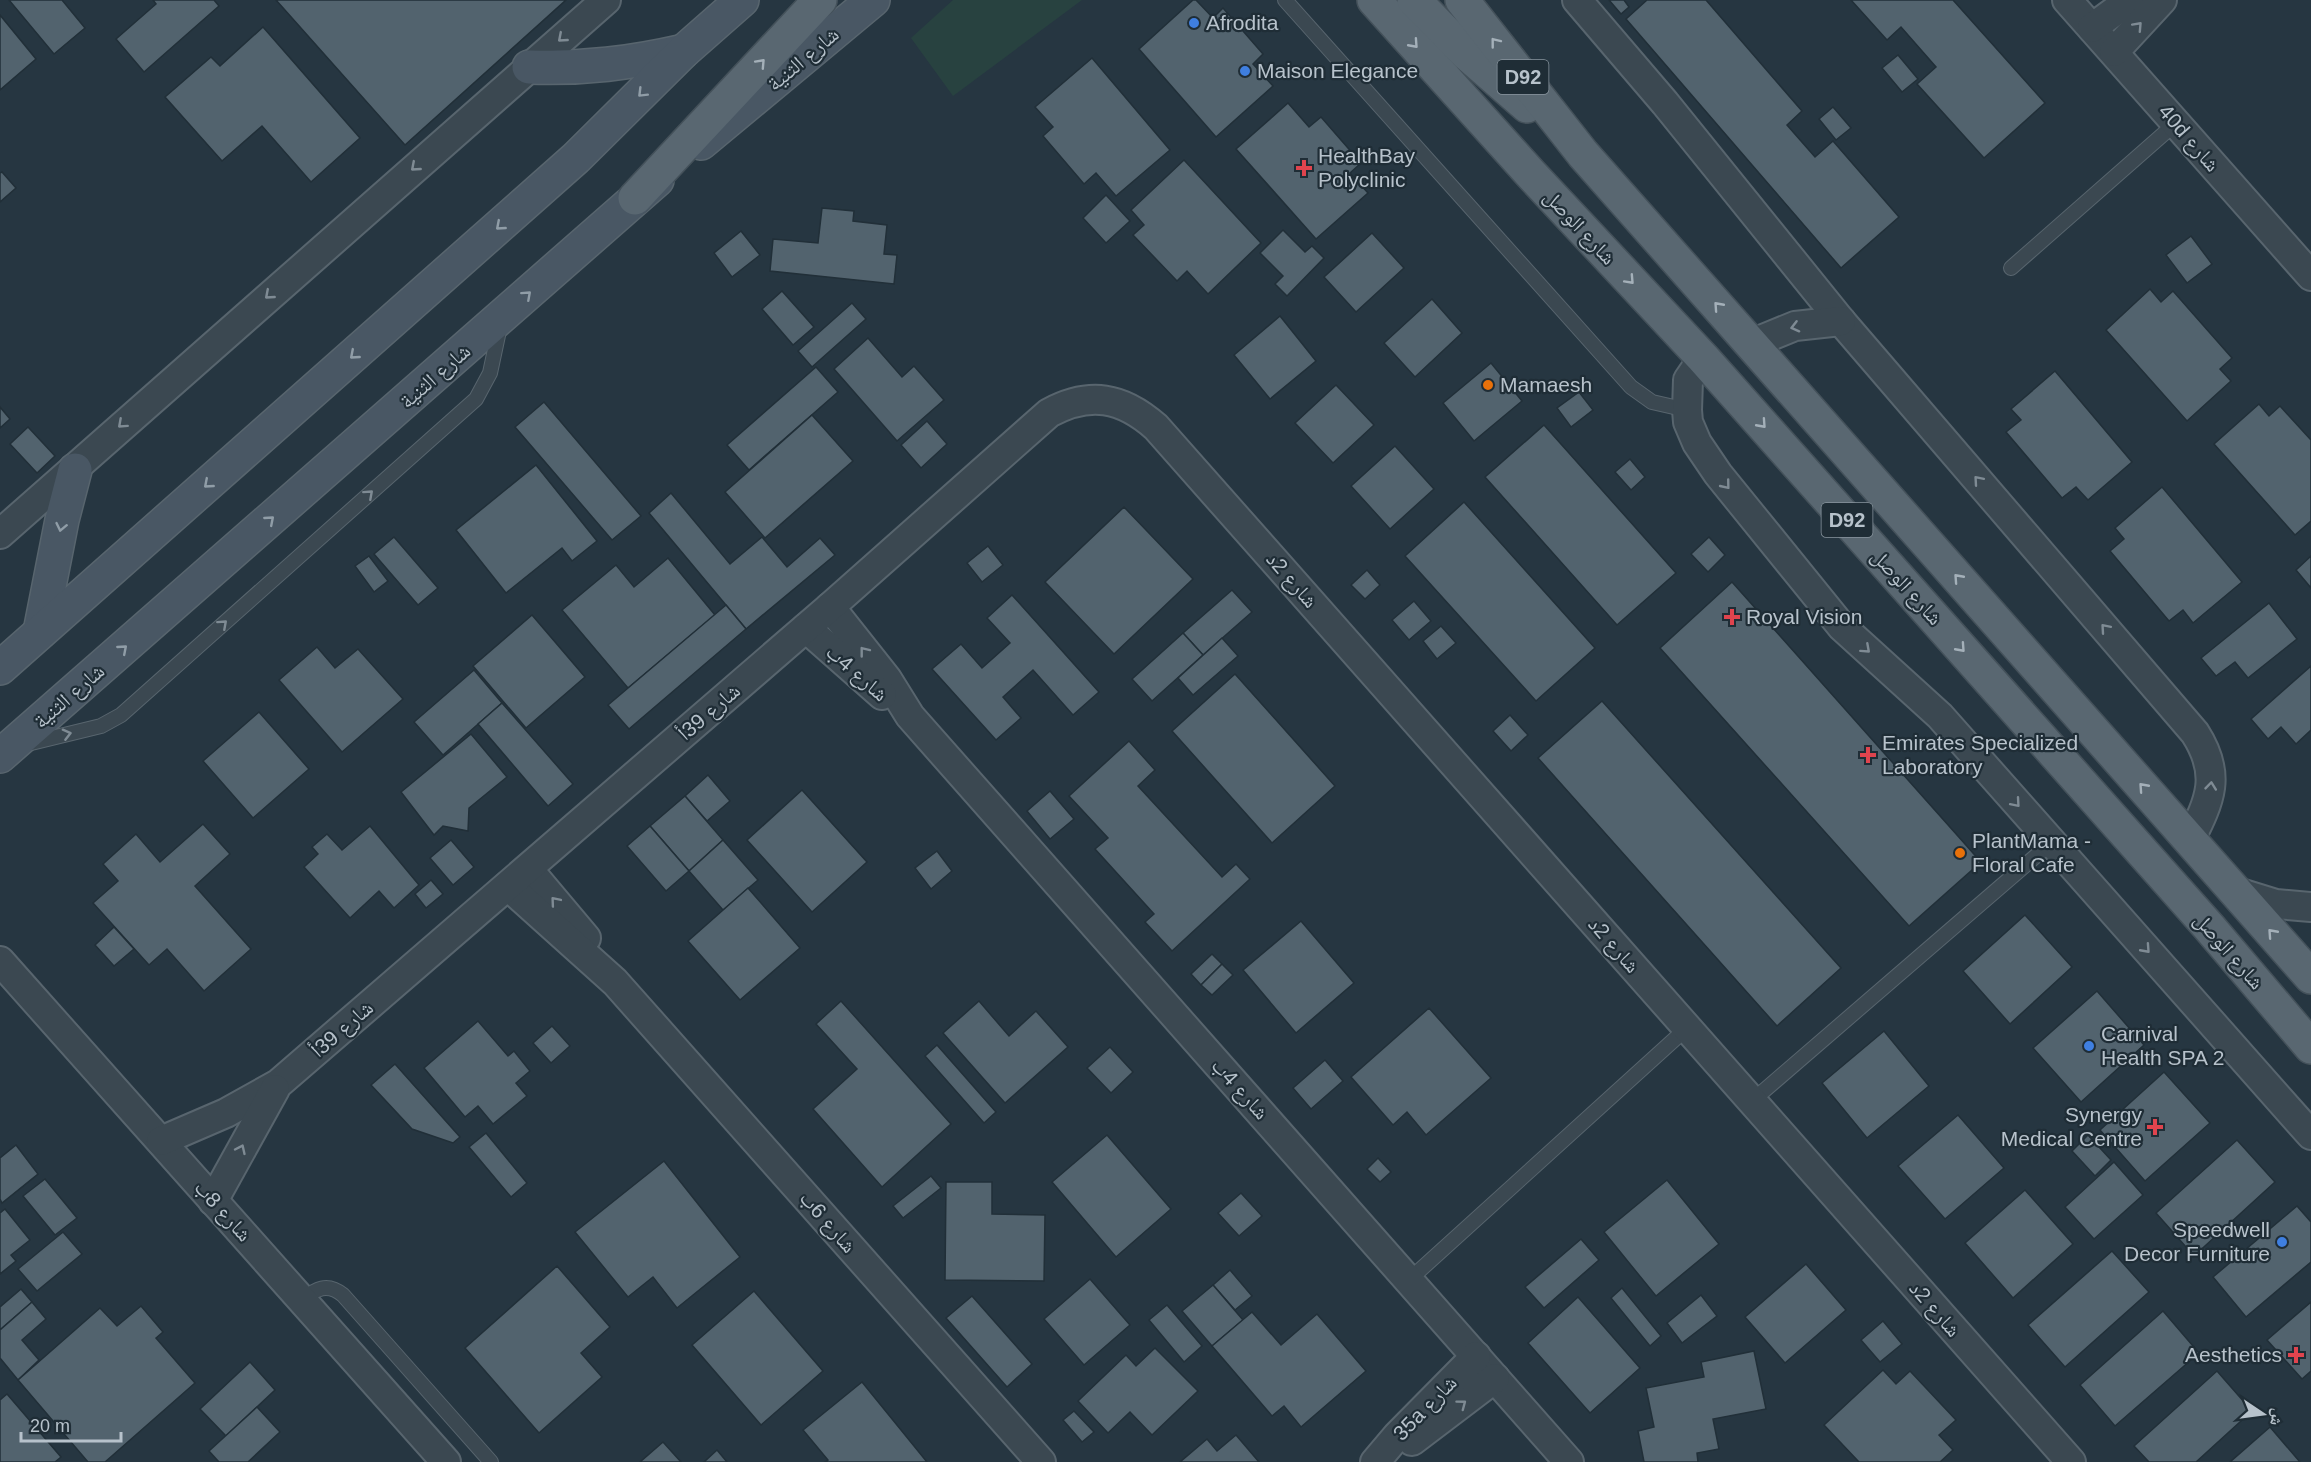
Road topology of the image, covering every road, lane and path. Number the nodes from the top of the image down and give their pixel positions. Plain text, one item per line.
1 (606, 0) edge
2 (742, 0) edge
3 (820, 0) edge
4 (873, 0) edge
5 (1285, 0) edge
6 (1374, 0) edge
7 (1414, 0) edge
8 (1462, 0) edge
9 (1578, 0) edge
10 (2067, 0) edge
11 (2130, 0) edge
12 (2162, 0) edge
13 (2092, 28) junction
14 (684, 51) junction
15 (2114, 52) junction
16 (529, 67) junction
17 (2176, 123) junction
18 (1583, 154) junction
19 (635, 198) junction
20 (2011, 268) dead end
21 (2311, 276) edge
22 (501, 318) junction
23 (1841, 321) junction
24 (1751, 344) junction
25 (1703, 358) junction
26 (1687, 410) junction
27 (1156, 427) joint
28 (75, 470) junction
29 (0, 534) edge
30 (830, 607) junction
31 (806, 628) junction
32 (40, 632) junction
33 (0, 668) edge
34 (910, 716) junction
35 (5, 752) edge
36 (2190, 840) junction
37 (2052, 843) junction
38 (518, 878) junction
39 (2234, 891) junction
40 (2311, 907) edge
41 (0, 961) edge
42 (2311, 977) edge
43 (1687, 1028) junction
44 (2311, 1047) edge
45 (278, 1084) junction
46 (1752, 1101) junction
47 (2311, 1135) edge
48 (160, 1141) junction
49 (213, 1200) junction
50 (1409, 1280) junction
51 (302, 1300) junction
52 (1476, 1356) junction
53 (1496, 1378) junction
54 (446, 1462) edge
55 (491, 1462) edge
56 (1041, 1462) edge
57 (1375, 1462) edge
58 (1380, 1462) edge
59 (1569, 1462) edge
60 (2071, 1462) edge

1 -> 16 street
2 - 14 main road
19 -> 3 main road
4 - 19 main road, شارع الثنية
5 - 26 lane
6 -> 25 main road, شارع الوصل / D92
7 - 18 main road
18 -> 8 main road, شارع الوصل / D92
9 - 23 street
10 - 13 street, 40d شارع
11 - 13 street
15 -> 12 street
13 - 15 street, 40d شارع
14 - 16 main road
14 -> 32 main road
15 - 17 street, 40d شارع
16 -> 28 street
17 - 20 lane
17 - 21 street, 40d شارع
24 -> 18 main road, شارع الوصل / D92
22 -> 19 main road, شارع الثنية
35 -> 22 main road, شارع الثنية
35 -> 22 lane
23 -> 24 street
36 -> 23 street
36 -> 24 main road, شارع الوصل / D92
25 - 26 street
25 -> 44 main road, شارع الوصل / D92
26 -> 37 street
27 - 30 street, شارع 39أ
27 - 43 street, شارع 2د
28 - 29 street
28 -> 32 main road
30 - 31 street, شارع 39أ
34 -> 30 street, شارع 4ب
31 - 34 street, شارع 4ب
31 - 38 street, شارع 39أ
32 - 33 main road
34 - 50 street, شارع 4ب
36 - 39 main road, شارع الوصل / D92
37 - 46 lane
37 -> 47 street
38 - 45 street, شارع 39أ
38 - 56 street, شارع 6ب
39 - 40 street
42 -> 39 main road, شارع الوصل / D92
41 - 48 street, شارع 8ب
43 - 46 street, شارع 2د
43 - 50 lane
45 - 48 street, شارع 39أ
49 -> 45 street, شارع 39أ
46 - 60 street, شارع 2د
48 - 49 street, شارع 8ب
49 - 51 street, شارع 8ب
50 - 52 street, شارع 4ب
51 - 54 street, شارع 8ب
51 - 55 lane
52 - 53 street, شارع 4ب
52 - 57 street, 35a شارع
58 -> 53 street, 35a شارع
53 - 59 street, شارع 4ب

